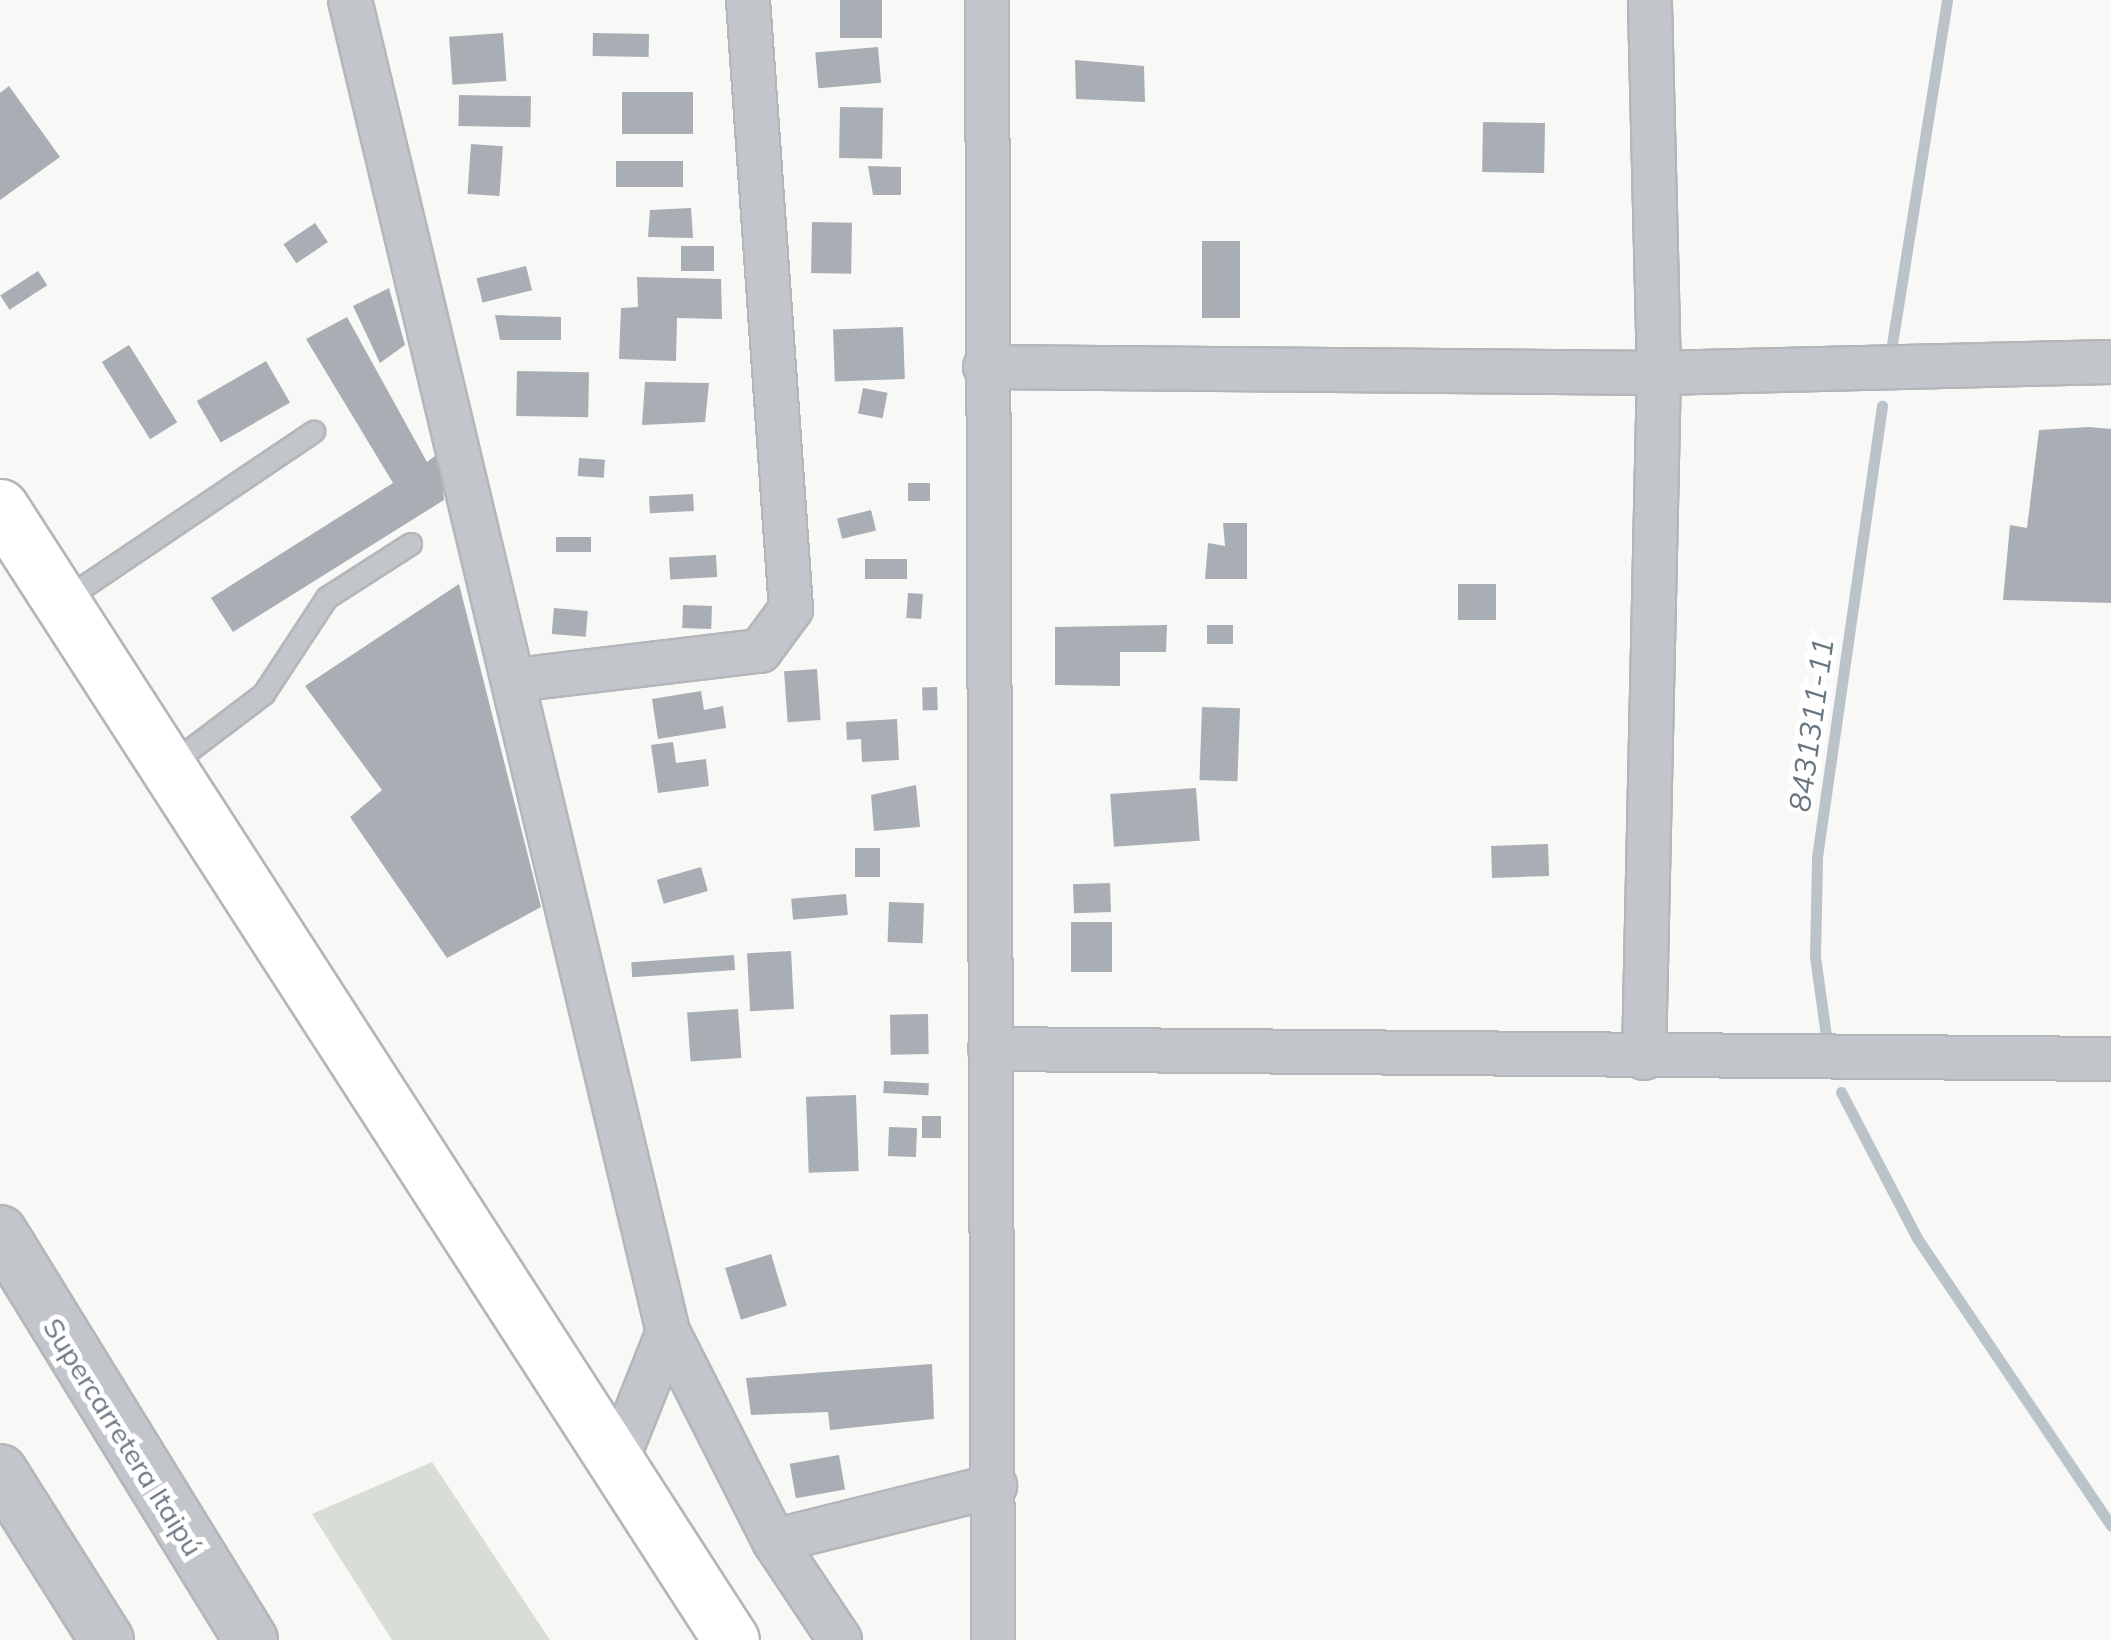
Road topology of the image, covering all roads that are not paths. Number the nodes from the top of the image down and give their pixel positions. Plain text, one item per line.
1 (350, 0) edge
2 (748, 0) edge
3 (987, 0) edge
4 (1650, 0) edge
5 (2111, 362) edge
6 (985, 367) junction
7 (1659, 373) junction
8 (314, 432) dead end
9 (0, 507) edge
10 (410, 544) dead end
11 (61, 602) junction
12 (515, 680) junction
13 (167, 768) junction
14 (990, 1049) junction
15 (1644, 1058) junction
16 (2111, 1059) edge
17 (0, 1232) edge
18 (668, 1332) junction
19 (615, 1465) junction
20 (0, 1471) edge
21 (994, 1486) junction
22 (774, 1540) junction
23 (108, 1640) edge
24 (251, 1640) edge
25 (731, 1640) edge
26 (840, 1640) edge
27 (993, 1640) edge

1 - 12 street
2 - 12 street
3 - 6 street
4 - 7 street
5 - 7 street
6 - 7 street
6 - 14 street
7 - 15 street
8 - 11 lane
9 - 11 highway
10 - 13 lane
11 - 13 highway
12 - 18 street
13 - 19 highway
14 - 15 street
14 - 21 street
15 - 16 street
17 - 24 street, Supercarretera Itaipú
18 - 19 street
18 - 22 street
19 - 25 highway
20 - 23 street
21 - 22 street
21 - 27 street
22 - 26 street

